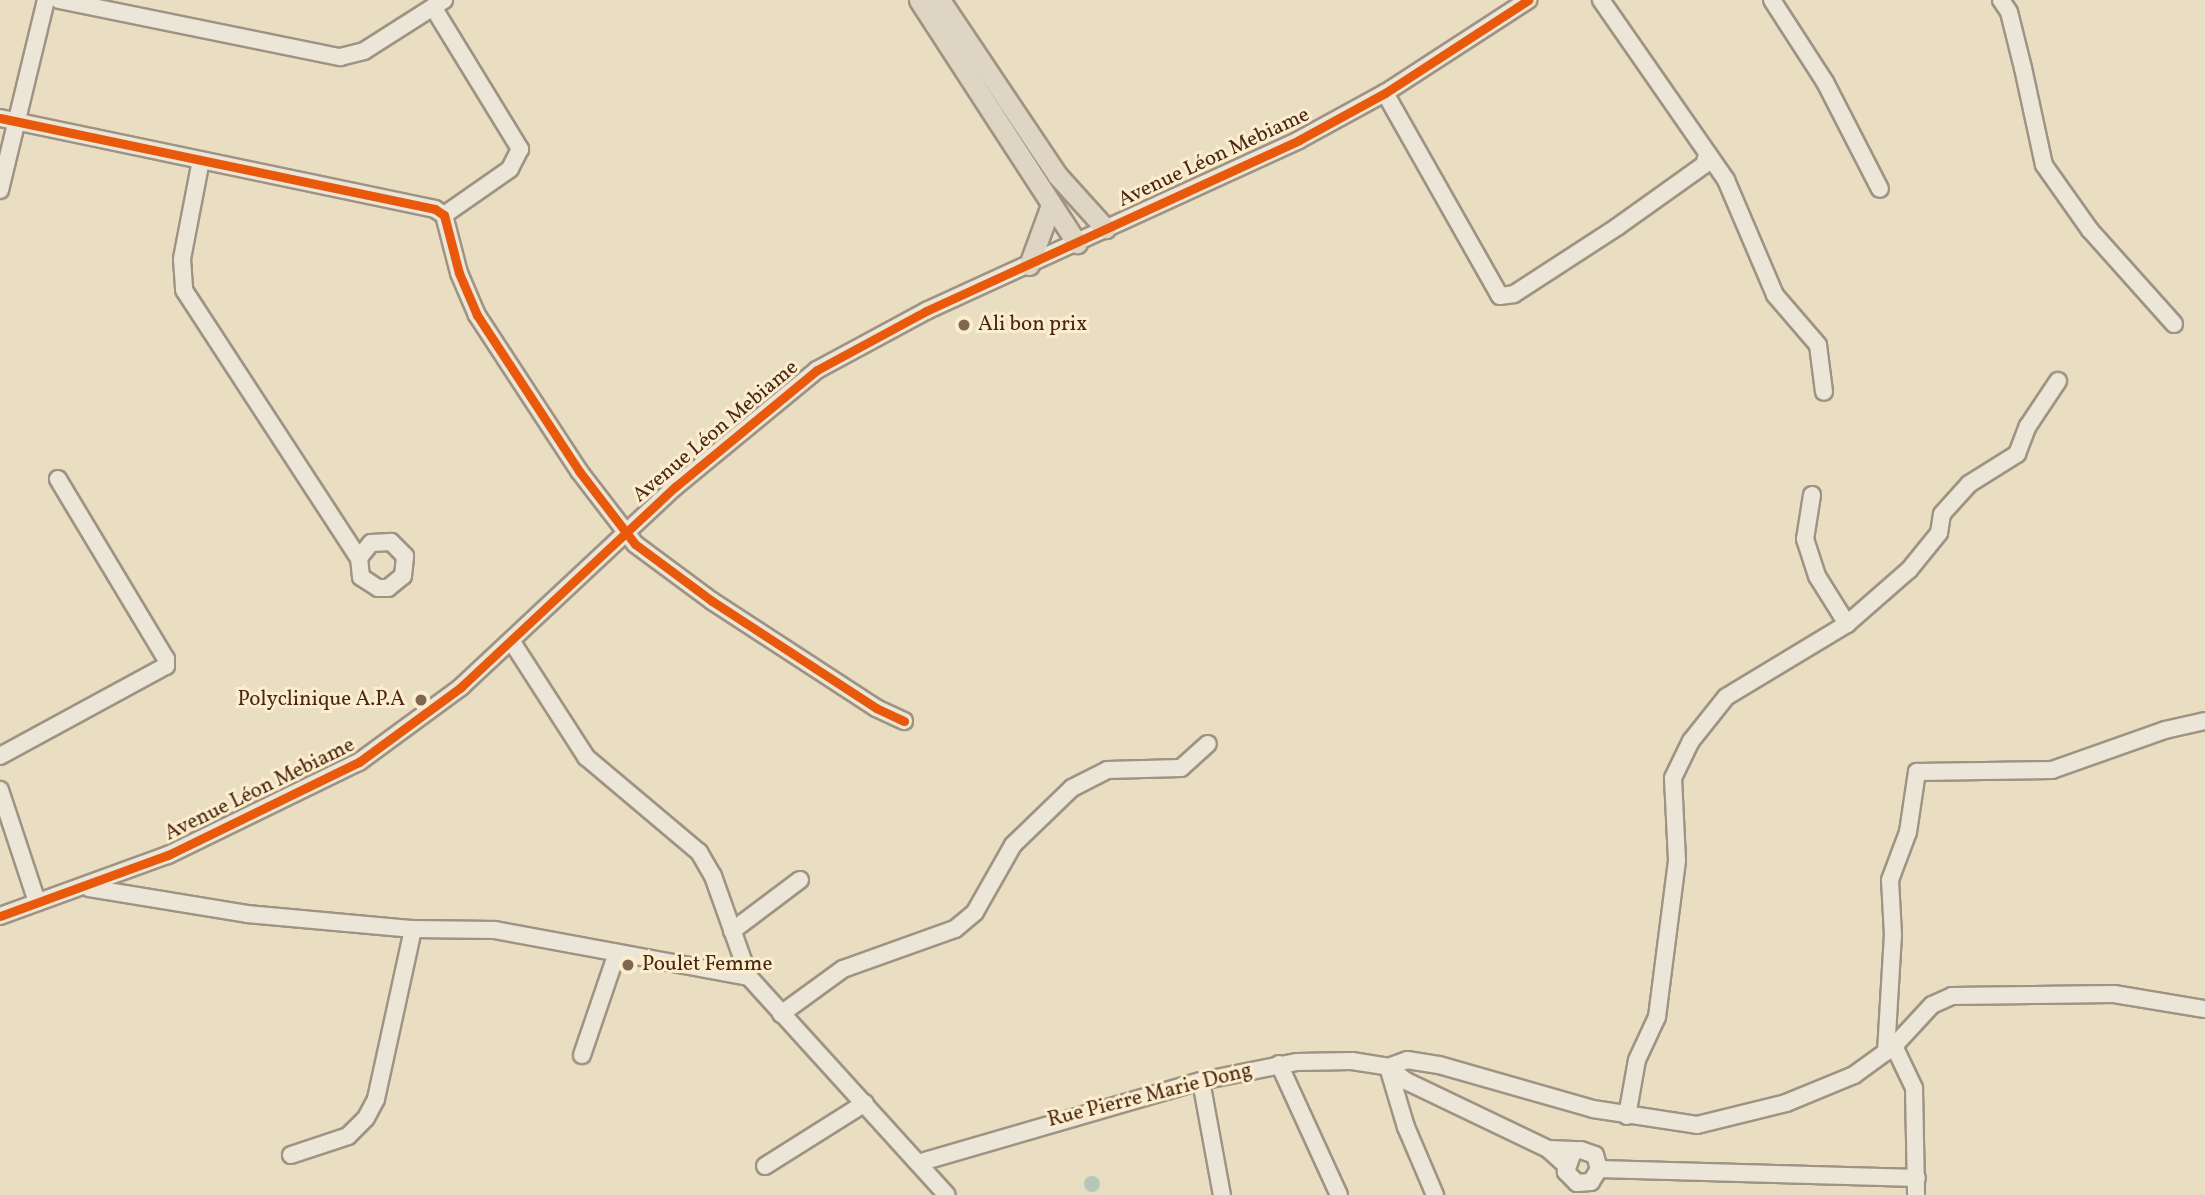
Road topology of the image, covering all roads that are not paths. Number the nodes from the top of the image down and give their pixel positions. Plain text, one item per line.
1 (46, 0) edge
2 (59, 0) edge
3 (919, 0) edge
4 (940, 0) edge
5 (1528, 0) edge
6 (1601, 0) edge
7 (1772, 0) edge
8 (2001, 0) edge
9 (431, 5) edge
10 (1385, 93) junction
11 (8, 120) edge
12 (1707, 156) junction
13 (201, 160) junction
14 (1880, 189) dead end
15 (0, 190) edge
16 (1051, 205) junction
17 (444, 215) junction
18 (1105, 228) junction
19 (1077, 243) junction
20 (1029, 265) junction
21 (2174, 324) dead end
22 (2058, 381) dead end
23 (1824, 392) dead end
24 (58, 479) dead end
25 (1812, 495) dead end
26 (625, 533) junction
27 (359, 558) dead end
28 (1847, 624) junction
29 (512, 642) junction
30 (2205, 721) edge
31 (904, 722) dead end
32 (1208, 744) dead end
33 (0, 756) edge
34 (0, 790) edge
35 (800, 880) dead end
36 (86, 887) junction
37 (37, 902) junction
38 (0, 916) edge
39 (413, 929) junction
40 (732, 931) junction
41 (617, 953) junction
42 (749, 977) junction
43 (2205, 1009) edge
44 (781, 1014) junction
45 (1890, 1049) junction
46 (582, 1055) dead end
47 (1279, 1064) junction
48 (1388, 1067) junction
49 (1200, 1081) junction
50 (865, 1103) junction
51 (1627, 1116) junction
52 (291, 1155) dead end
53 (1569, 1159) junction
54 (918, 1163) junction
55 (765, 1166) dead end
56 (1917, 1178) junction
57 (1596, 1182) edge
58 (947, 1195) edge
59 (1222, 1195) edge
60 (1339, 1195) edge
61 (1435, 1195) edge
62 (1916, 1195) edge

1 - 11 street
2 - 9 street
3 - 16 main road
4 - 18 main road
5 - 10 street, Avenue Léon Mebiame
6 - 12 street
7 - 14 street
8 - 21 street
9 - 17 street
10 - 12 street
10 - 18 street, Avenue Léon Mebiame
11 - 13 street
11 - 15 street
12 - 23 street
13 - 17 street
13 - 27 street
16 - 19 main road
16 - 20 main road
17 - 26 street
18 - 19 street, Avenue Léon Mebiame
19 - 20 street, Avenue Léon Mebiame
20 - 26 street, Avenue Léon Mebiame
22 - 28 street
24 - 33 street
25 - 28 street
26 - 29 street, Avenue Léon Mebiame
26 - 31 street
28 - 51 street
29 - 36 street, Avenue Léon Mebiame
29 - 40 street
30 - 45 street
32 - 44 street
34 - 37 street
35 - 40 street
36 - 37 street, Avenue Léon Mebiame
36 - 39 street
37 - 38 street, Avenue Léon Mebiame
39 - 41 street
39 - 52 street
40 - 42 street
41 - 42 street
41 - 46 street
42 - 44 street
43 - 45 street
44 - 50 street
45 - 51 street
45 - 56 street
47 - 48 street, Rue Pierre Marie Dong
47 - 49 street, Rue Pierre Marie Dong
47 - 60 street
48 - 51 street
48 - 53 street
48 - 61 street
49 - 54 street, Rue Pierre Marie Dong
49 - 59 street
50 - 54 street
50 - 55 street
53 - 57 street
53 - 57 street
54 - 58 street
56 - 57 street
56 - 62 street

